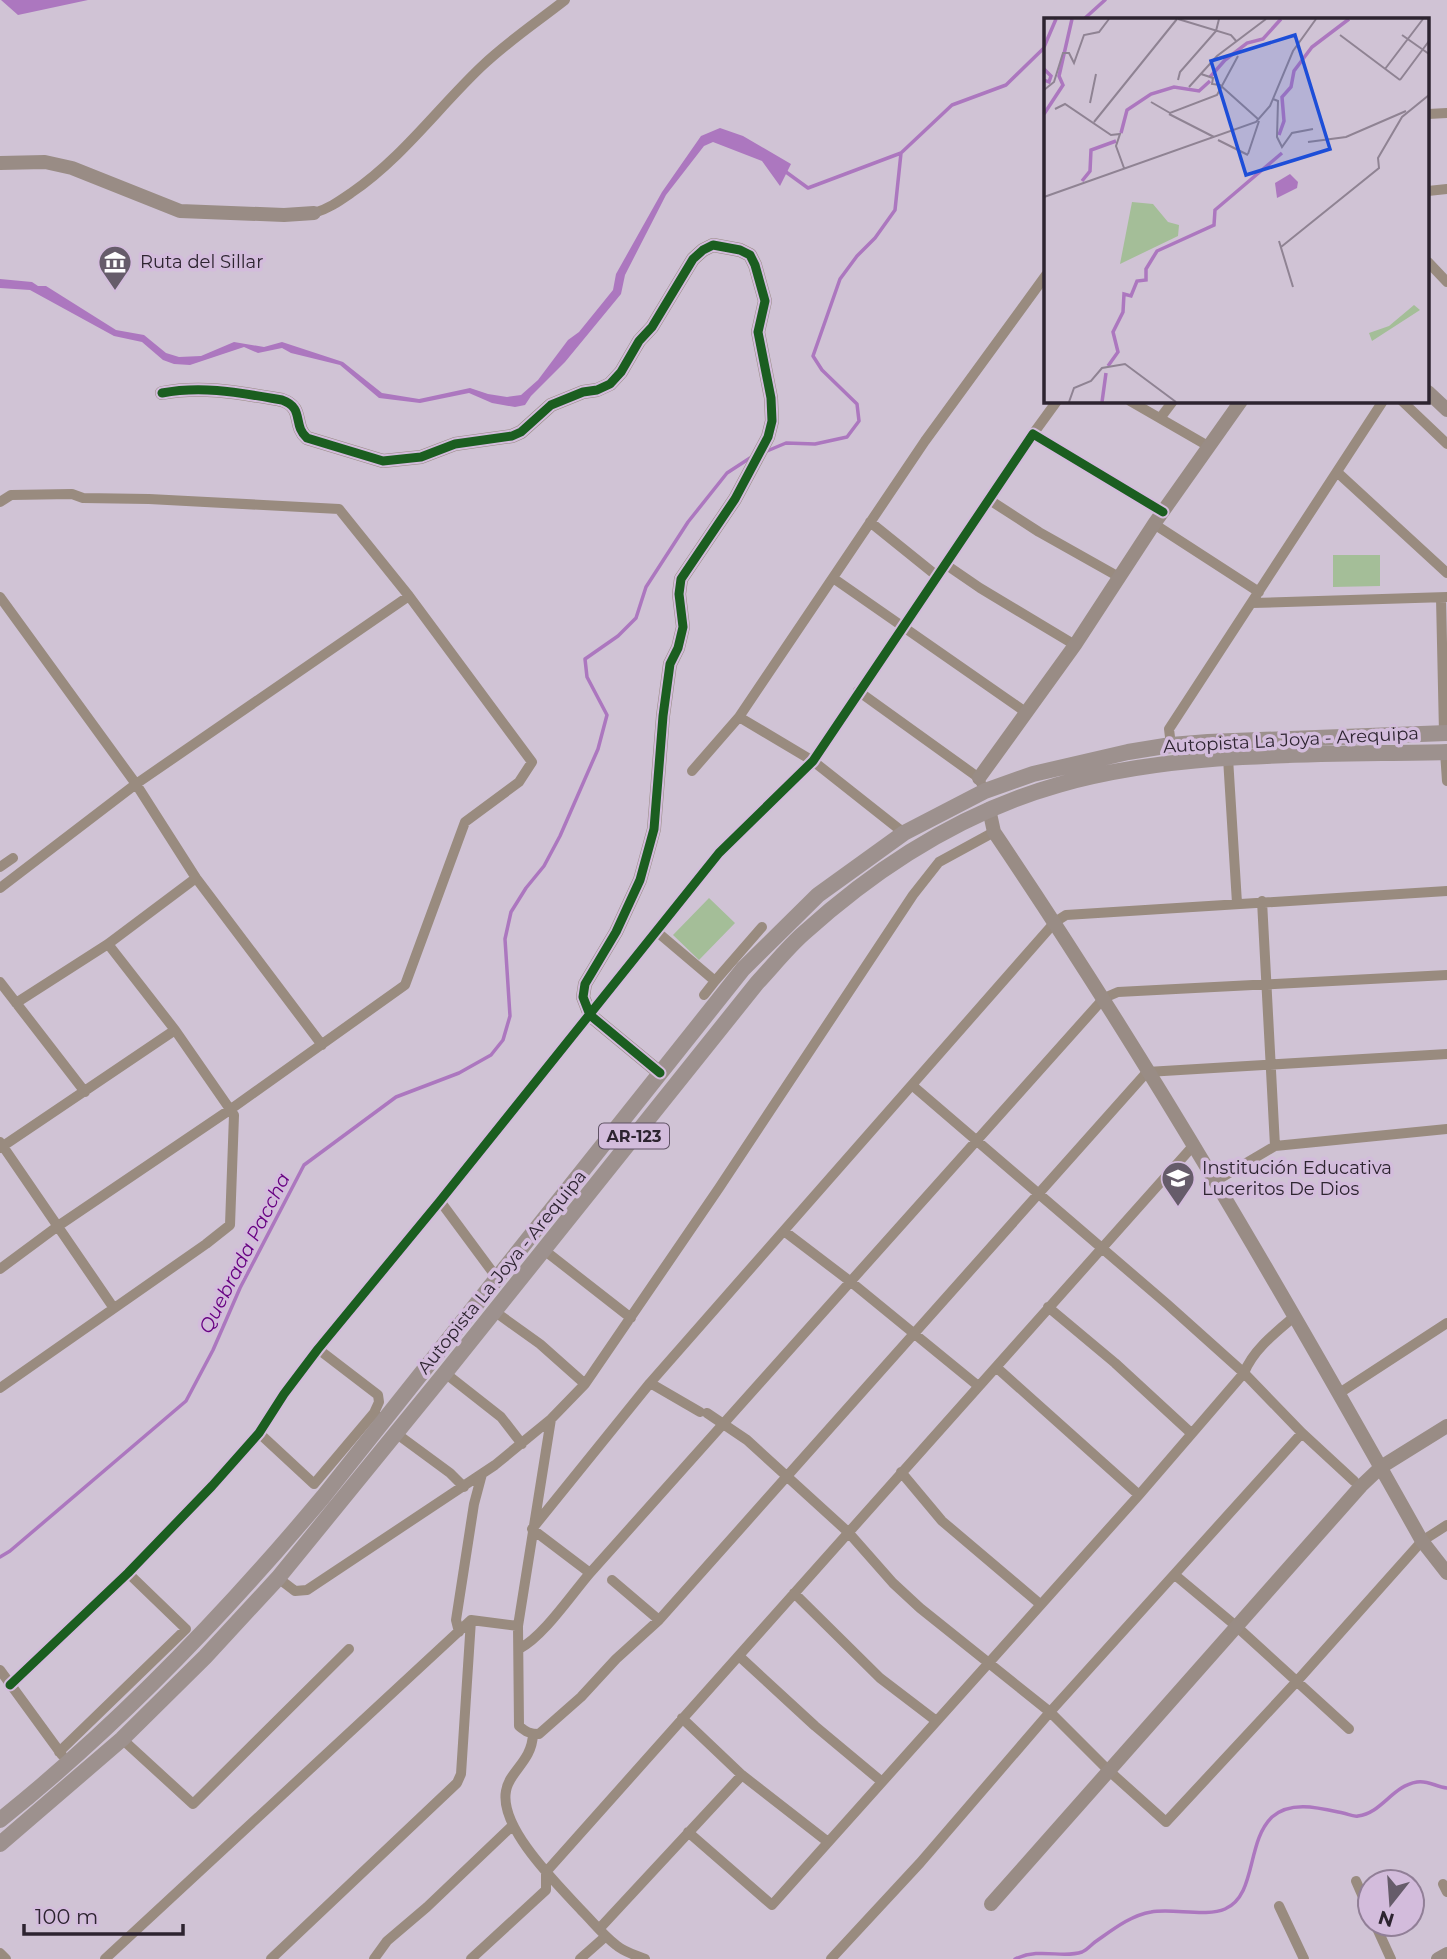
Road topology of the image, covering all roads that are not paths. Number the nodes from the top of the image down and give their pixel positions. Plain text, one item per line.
1 (565, 0) edge
2 (0, 163) edge
3 (314, 213) joint
4 (1430, 264) edge
5 (1445, 277) edge
6 (1044, 278) edge
7 (162, 393) dead end
8 (1430, 394) edge
9 (1056, 402) edge
10 (1132, 402) edge
11 (1172, 402) edge
12 (1240, 402) edge
13 (1382, 402) edge
14 (1403, 402) edge
15 (1447, 410) edge
16 (1161, 417) junction
17 (1033, 434) junction
18 (1447, 444) edge
19 (1208, 446) junction
20 (1337, 472) junction
21 (988, 499) junction
22 (0, 502) edge
23 (1158, 518) junction
24 (870, 522) junction
25 (945, 564) junction
26 (1447, 573) edge
27 (937, 576) junction
28 (1119, 577) junction
29 (834, 578) junction
30 (1259, 592) junction
31 (409, 596) junction
32 (0, 597) edge
33 (1444, 598) edge
34 (1252, 603) junction
35 (902, 627) junction
36 (1075, 645) junction
37 (858, 691) junction
38 (1027, 713) junction
39 (739, 717) junction
40 (1446, 733) edge
41 (1171, 746) junction
42 (1446, 752) edge
43 (1228, 758) junction
44 (813, 761) junction
45 (692, 771) dead end
46 (1447, 781) edge
47 (136, 784) junction
48 (982, 785) junction
49 (989, 809) junction
50 (994, 832) junction
51 (904, 833) junction
52 (13, 858) dead end
53 (0, 867) edge
54 (196, 878) junction
55 (0, 888) edge
56 (1447, 891) edge
57 (1262, 901) junction
58 (1237, 903) junction
59 (1055, 922) junction
60 (762, 927) dead end
61 (656, 931) junction
62 (108, 944) junction
63 (1447, 975) edge
64 (715, 981) junction
65 (0, 982) edge
66 (1266, 986) junction
67 (704, 995) dead end
68 (1104, 998) junction
69 (16, 1003) junction
70 (590, 1016) junction
71 (175, 1030) junction
72 (322, 1045) junction
73 (1447, 1054) edge
74 (1270, 1065) junction
75 (1147, 1072) junction
76 (660, 1073) junction
77 (913, 1086) junction
78 (86, 1092) junction
79 (231, 1109) junction
80 (1447, 1129) edge
81 (977, 1139) junction
82 (1, 1146) edge
83 (1193, 1146) junction
84 (1275, 1146) junction
85 (1214, 1182) junction
86 (1038, 1195) junction
87 (440, 1201) junction
88 (58, 1226) junction
89 (784, 1231) junction
90 (1101, 1249) junction
91 (544, 1250) junction
92 (0, 1269) edge
93 (497, 1278) junction
94 (851, 1282) junction
95 (113, 1307) junction
96 (1048, 1307) junction
97 (494, 1311) junction
98 (1294, 1317) junction
99 (631, 1318) junction
100 (1447, 1323) edge
101 (916, 1334) junction
102 (318, 1349) junction
103 (996, 1367) junction
104 (445, 1373) junction
105 (1244, 1373) junction
106 (650, 1383) junction
107 (585, 1384) junction
108 (977, 1385) junction
109 (0, 1388) edge
110 (1338, 1394) junction
111 (379, 1417) junction
112 (551, 1419) junction
113 (725, 1424) junction
114 (1447, 1426) edge
115 (259, 1433) junction
116 (1191, 1433) junction
117 (1302, 1433) junction
118 (397, 1434) junction
119 (522, 1444) junction
120 (1381, 1467) junction
121 (901, 1472) junction
122 (482, 1474) junction
123 (788, 1477) junction
124 (1353, 1481) dead end
125 (464, 1487) junction
126 (1139, 1496) junction
127 (1447, 1525) edge
128 (532, 1530) junction
129 (848, 1532) junction
130 (1422, 1541) junction
131 (128, 1573) junction
132 (590, 1573) junction
133 (1447, 1573) edge
134 (1175, 1575) junction
135 (278, 1578) junction
136 (612, 1580) dead end
137 (794, 1593) junction
138 (1040, 1604) junction
139 (471, 1620) junction
140 (659, 1620) junction
141 (518, 1626) junction
142 (1236, 1626) junction
143 (459, 1632) junction
144 (349, 1649) dead end
145 (519, 1649) junction
146 (739, 1656) junction
147 (988, 1662) junction
148 (0, 1670) edge
149 (1298, 1680) junction
150 (10, 1685) junction
151 (1050, 1712) junction
152 (682, 1718) junction
153 (935, 1720) junction
154 (1349, 1729) dead end
155 (533, 1734) junction
156 (122, 1739) junction
157 (63, 1758) junction
158 (1108, 1770) junction
159 (742, 1774) junction
160 (881, 1782) junction
161 (0, 1820) edge
162 (513, 1825) junction
163 (688, 1832) junction
164 (828, 1842) junction
165 (0, 1844) edge
166 (545, 1872) junction
167 (991, 1904) dead end
168 (1279, 1906) dead end
169 (603, 1933) junction
170 (1381, 1938) edge
171 (0, 1953) edge
172 (1447, 1954) edge
173 (6, 1959) edge
174 (105, 1959) edge
175 (271, 1959) edge
176 (374, 1959) edge
177 (471, 1959) edge
178 (580, 1959) edge
179 (645, 1959) edge
180 (831, 1959) edge
181 (1304, 1959) edge
182 (1391, 1959) edge
183 (1438, 1959) edge

1 - 3 street
2 - 3 street
4 - 5 street
6 - 24 street
7 - 70 street
8 - 15 street
9 - 17 street
10 - 16 street
11 - 16 street
12 - 19 street
13 - 20 street
14 - 18 street
16 - 19 street
17 - 21 street
17 - 23 street
19 - 23 street
20 - 26 street
20 - 30 street
21 - 25 street
21 - 28 street
22 - 31 street
23 - 28 street
23 - 30 street
24 - 27 street
24 - 29 street
25 - 27 street
25 - 36 street
27 - 35 street
28 - 36 street
29 - 35 street
29 - 39 street
30 - 34 street
31 - 47 street
31 - 72 street
32 - 47 street
33 - 34 street
33 - 40 street
34 - 41 street
35 - 37 street
35 - 38 street
36 - 38 street
37 - 44 street
37 - 48 street
38 - 48 street
39 - 44 street
39 - 45 street
40 - 41 main road, Autopista La Joya - Arequipa / AR-123
41 - 48 main road, Autopista La Joya - Arequipa / AR-123
42 - 43 main road, Autopista La Joya - Arequipa / AR-123
42 - 46 street
43 - 49 main road, Autopista La Joya - Arequipa / AR-123
43 - 58 street
44 - 51 street
44 - 61 street
47 - 54 street
47 - 55 street
48 - 49 street
48 - 51 main road, Autopista La Joya - Arequipa / AR-123
49 - 50 street
49 - 91 main road, Autopista La Joya - Arequipa / AR-123
50 - 59 street
50 - 99 street
51 - 76 main road, Autopista La Joya - Arequipa / AR-123
52 - 53 street
54 - 62 street
54 - 72 street
56 - 57 street
57 - 58 street
57 - 66 street
58 - 59 street
59 - 68 street
59 - 77 street
60 - 64 street
61 - 64 street
61 - 70 street
62 - 69 street
62 - 71 street
63 - 66 street
64 - 67 street
65 - 69 street
66 - 68 street
66 - 74 street
68 - 75 street
68 - 81 street
69 - 78 street
70 - 76 street
70 - 87 street
71 - 78 street
71 - 79 street
72 - 79 street
73 - 74 street
74 - 75 street
74 - 84 street
75 - 83 street
75 - 86 street
76 - 93 main road, Autopista La Joya - Arequipa / AR-123
77 - 81 street
77 - 89 street
78 - 82 street
79 - 88 street
79 - 95 street
80 - 84 street
81 - 86 street
81 - 94 street
82 - 88 street
83 - 85 street
83 - 90 street
84 - 85 street
85 - 98 street
86 - 90 street
86 - 101 street
87 - 93 street
87 - 102 street
88 - 92 street
88 - 95 street
89 - 94 street
89 - 106 street
90 - 96 street
90 - 105 street
91 - 97 main road, Autopista La Joya - Arequipa / AR-123
91 - 99 street
93 - 111 main road, Autopista La Joya - Arequipa / AR-123
94 - 101 street
94 - 113 street
95 - 109 street
96 - 103 street
96 - 116 street
97 - 104 main road, Autopista La Joya - Arequipa / AR-123
97 - 107 street
98 - 105 street
98 - 110 street
99 - 107 street
100 - 110 street
101 - 108 street
101 - 123 street
102 - 111 street
102 - 115 street
103 - 108 street
103 - 126 street
104 - 118 main road, Autopista La Joya - Arequipa / AR-123
104 - 119 street
105 - 116 street
105 - 117 street
106 - 113 street
106 - 128 street
107 - 112 street
108 - 121 street
110 - 120 street
111 - 115 street
111 - 157 main road, Autopista La Joya - Arequipa / AR-123
112 - 119 street
112 - 128 street
113 - 123 street
113 - 132 street
114 - 120 street
115 - 131 street
116 - 126 street
117 - 124 street
117 - 134 street
118 - 125 street
118 - 135 main road, Autopista La Joya - Arequipa / AR-123
119 - 122 street
120 - 130 street
120 - 142 street
121 - 129 street
121 - 138 street
122 - 125 street
122 - 143 street
123 - 129 street
123 - 140 street
125 - 135 street
126 - 138 street
127 - 130 street
128 - 132 street
128 - 141 street
129 - 137 street
129 - 147 street
130 - 133 street
130 - 149 street
131 - 150 street
131 - 157 street
132 - 145 street
134 - 142 street
134 - 151 street
135 - 156 main road, Autopista La Joya - Arequipa / AR-123
136 - 140 street
137 - 146 street
137 - 153 street
138 - 147 street
139 - 141 street
139 - 143 street
139 - 175 street
140 - 155 street
141 - 145 street
142 - 149 street
142 - 158 street
143 - 174 street
144 - 156 street
145 - 155 street
146 - 152 street
146 - 160 street
147 - 151 street
147 - 153 street
148 - 150 street
149 - 154 street
149 - 158 street
150 - 157 street
151 - 158 street
151 - 180 street
152 - 159 street
152 - 166 street
153 - 160 street
155 - 162 street
156 - 165 main road, Autopista La Joya - Arequipa / AR-123
157 - 161 main road, Autopista La Joya - Arequipa / AR-123
158 - 167 street
159 - 163 street
159 - 164 street
160 - 164 street
162 - 166 street
162 - 176 street
163 - 164 street
163 - 169 street
166 - 169 street
166 - 177 street
168 - 181 street
169 - 178 street
169 - 179 street
170 - 182 street
171 - 173 street
172 - 183 street

